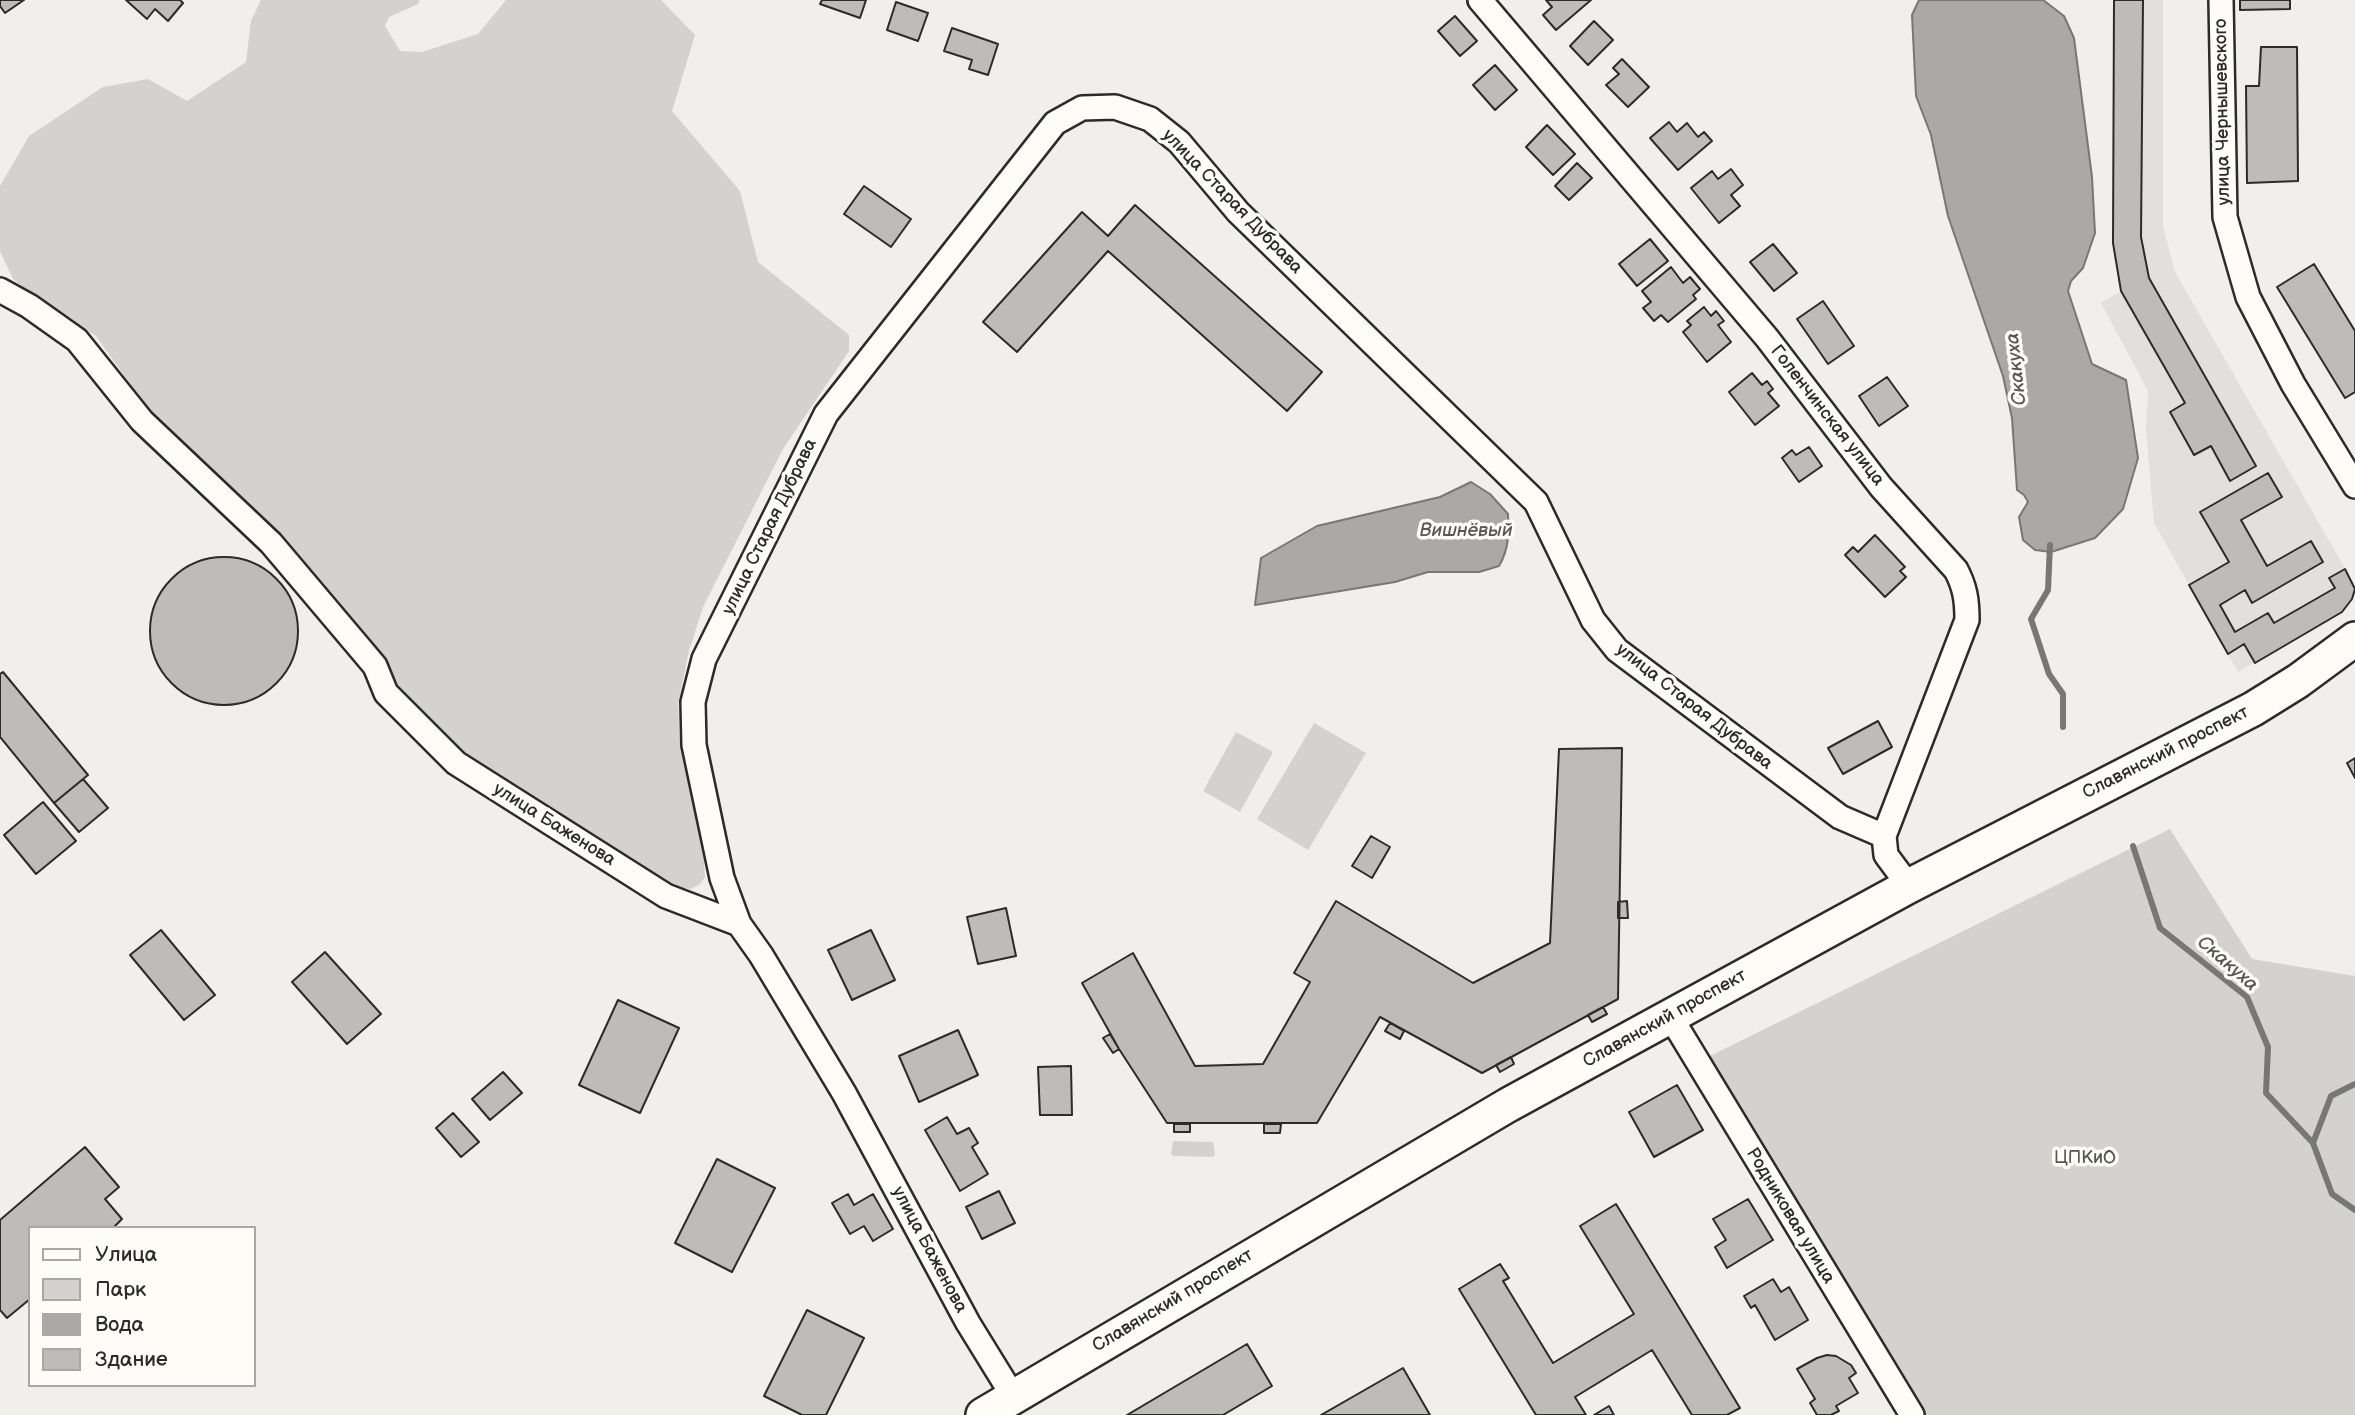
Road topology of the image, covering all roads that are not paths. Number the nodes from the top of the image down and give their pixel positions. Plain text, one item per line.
1 (1480, 0) edge
2 (2221, 0) edge
3 (0, 290) edge
4 (2355, 485) edge
5 (2355, 639) edge
6 (1884, 836) junction
7 (1909, 886) junction
8 (739, 924) junction
9 (1670, 1016) junction
10 (1019, 1405) edge
11 (984, 1415) edge
12 (1912, 1415) edge

1 - 6 street, Голенчинская улица
2 - 4 street, улица Чернышевского
3 - 8 street, улица Баженова
5 - 7 street, Славянский проспект
6 - 7 street
6 - 8 street, улица Старая Дубрава
7 - 9 street, Славянский проспект
8 - 10 street, улица Баженова
9 - 10 street, Славянский проспект
9 - 12 street, Родниковая улица
10 - 11 street, Славянский проспект

